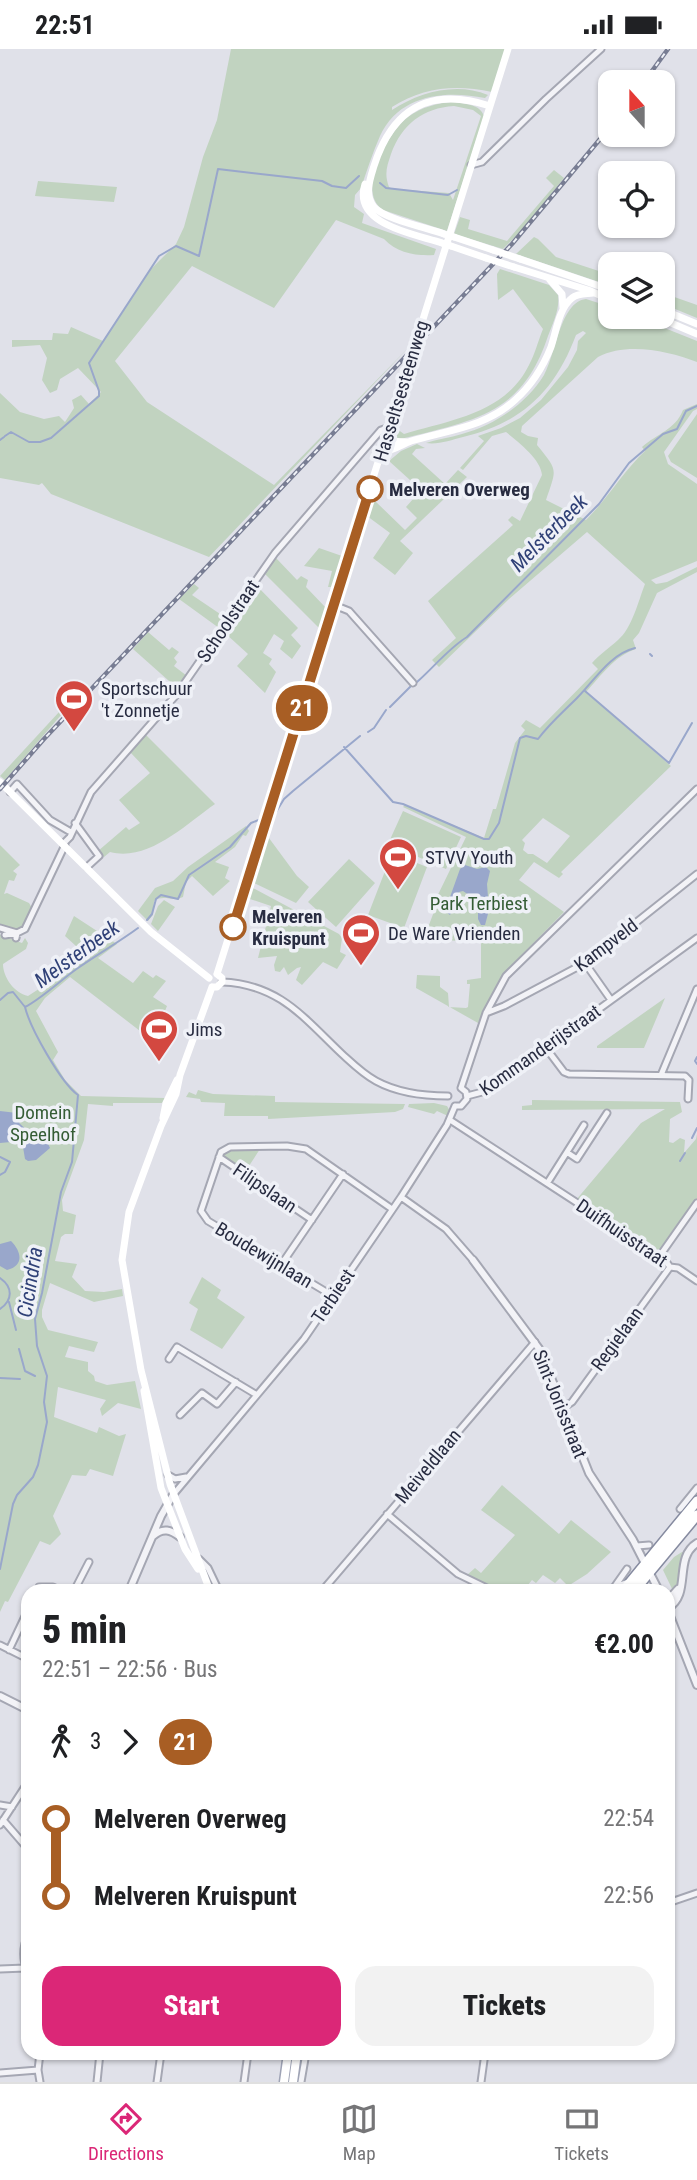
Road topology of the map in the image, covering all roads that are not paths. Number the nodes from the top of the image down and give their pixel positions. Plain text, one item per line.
1 (508, 49) edge
2 (601, 49) edge
3 (490, 106) junction
4 (471, 165) junction
5 (370, 178) junction
6 (547, 278) junction
7 (598, 286) edge
8 (593, 293) junction
9 (598, 295) edge
10 (562, 312) junction
11 (675, 315) edge
12 (697, 324) edge
13 (675, 325) edge
14 (697, 334) edge
15 (390, 426) junction
16 (385, 441) junction
17 (408, 442) junction
18 (382, 452) junction
19 (334, 605) junction
20 (413, 683) dead end
21 (0, 782) edge
22 (697, 789) edge
23 (10, 792) junction
24 (75, 823) junction
25 (69, 831) junction
26 (63, 843) junction
27 (87, 867) junction
28 (697, 874) edge
29 (0, 928) edge
30 (5, 935) dead end
31 (16, 936) junction
32 (697, 938) edge
33 (585, 963) junction
34 (217, 974) junction
35 (209, 978) junction
36 (222, 982) junction
37 (212, 987) junction
38 (697, 989) edge
39 (494, 995) junction
40 (611, 1000) junction
41 (508, 1004) junction
42 (486, 1013) junction
43 (546, 1048) junction
44 (661, 1075) junction
45 (461, 1088) junction
46 (467, 1096) junction
47 (448, 1097) junction
48 (688, 1099) dead end
49 (455, 1106) junction
50 (607, 1113) dead end
51 (450, 1120) junction
52 (584, 1125) dead end
53 (568, 1153) junction
54 (219, 1157) junction
55 (343, 1174) junction
56 (548, 1182) junction
57 (401, 1197) junction
58 (697, 1203) edge
59 (392, 1209) junction
60 (312, 1220) junction
61 (659, 1257) junction
62 (473, 1260) joint
63 (281, 1265) junction
64 (670, 1268) junction
65 (697, 1280) edge
66 (333, 1296) junction
67 (535, 1342) junction
68 (169, 1359) dead end
69 (141, 1370) junction
70 (236, 1382) junction
71 (257, 1395) junction
72 (563, 1408) junction
73 (180, 1415) dead end
74 (191, 1473) junction
75 (167, 1475) junction
76 (697, 1487) edge
77 (173, 1495) junction
78 (697, 1501) edge
79 (167, 1504) junction
80 (680, 1509) dead end
81 (387, 1514) junction
82 (697, 1515) edge
83 (152, 1537) junction
84 (180, 1537) junction
85 (697, 1543) edge
86 (649, 1545) dead end
87 (637, 1546) junction
88 (197, 1559) junction
89 (89, 1562) dead end
90 (648, 1567) junction
91 (626, 1569) dead end
92 (681, 1580) junction
93 (78, 1584) edge
94 (132, 1584) edge
95 (206, 1584) edge
96 (206, 1584) edge
97 (216, 1584) edge
98 (329, 1584) edge
99 (479, 1584) edge
100 (620, 1584) edge
101 (626, 1584) edge
102 (639, 1584) edge
103 (656, 1584) edge
104 (675, 1594) edge
105 (675, 1601) edge
106 (675, 1627) edge
107 (21, 1630) edge
108 (0, 1645) edge
109 (9, 1650) junction
110 (21, 1656) edge
111 (697, 1685) edge
112 (0, 1696) edge
113 (21, 1706) edge
114 (21, 1793) edge
115 (0, 1805) edge
116 (12, 1807) junction
117 (2, 1823) edge
118 (21, 1842) edge
119 (697, 1893) edge
120 (675, 1901) edge
121 (0, 1969) edge
122 (21, 1971) edge
123 (39, 2060) edge
124 (99, 2060) edge
125 (160, 2060) edge
126 (247, 2060) edge
127 (287, 2060) edge
128 (296, 2060) edge
129 (305, 2060) edge
130 (484, 2060) edge
131 (38, 2070) junction
132 (0, 2073) edge
133 (40, 2082) edge
134 (97, 2082) edge
135 (157, 2082) edge
136 (244, 2082) edge
137 (284, 2082) edge
138 (293, 2082) edge
139 (301, 2082) edge
140 (481, 2082) edge

1 - 3 main road, Hasseltsesteenweg
2 - 4 street
3 - 4 main road, Hasseltsesteenweg
3 - 5 main road
4 - 15 main road, Hasseltsesteenweg
5 - 6 main road, bridge
5 - 7 main road, bridge
6 - 8 main road
6 - 10 main road
8 - 9 main road
8 - 10 main road
10 - 17 main road
11 - 12 main road
13 - 14 main road
15 - 16 main road, Hasseltsesteenweg
15 - 24 street, Schoolstraat
16 - 17 main road
16 - 18 main road, Hasseltsesteenweg
17 - 18 main road
18 - 19 main road, Hasseltsesteenweg
19 - 20 street
19 - 34 main road, Hasseltsesteenweg
21 - 23 main road
22 - 39 street
23 - 25 street
23 - 26 main road
24 - 25 street, Schoolstraat
24 - 26 street, Schoolstraat
24 - 27 street
25 - 26 street, Schoolstraat
26 - 27 main road
26 - 31 street
27 - 35 main road
28 - 33 street, Kampveld
29 - 31 street
30 - 31 street
32 - 40 street, Kommanderijstraat
33 - 40 street, Kommanderijstraat
33 - 41 street, Kampveld
34 - 35 main road
34 - 36 main road
35 - 37 main road
36 - 37 main road
36 - 47 street
37 - 69 main road
38 - 44 street
39 - 41 street
39 - 42 street
40 - 43 street, Kommanderijstraat
41 - 42 street, Kampveld
42 - 45 street
43 - 44 street
43 - 46 street, Kommanderijstraat
44 - 48 street
45 - 46 street
45 - 47 street
46 - 49 street
47 - 49 street
49 - 51 street, Terbiest
50 - 53 street
51 - 56 street, Duifhuisstraat
51 - 57 street, Terbiest
52 - 53 street
53 - 56 street
54 - 55 street
54 - 60 street, Filipslaan
54 - 63 street, Boudewijnlaan
55 - 59 street
55 - 60 street
56 - 61 street, Duifhuisstraat
57 - 59 street, Terbiest
57 - 62 street, Sint-Jorisstraat
58 - 61 street
59 - 66 street, Terbiest
60 - 63 street
61 - 64 street, Duifhuisstraat
62 - 67 street, Sint-Jorisstraat
63 - 66 street, Boudewijnlaan
64 - 65 street, Duifhuisstraat
64 - 72 street, Regielaan
66 - 71 street, Terbiest
67 - 72 street, Sint-Jorisstraat
67 - 81 street, Meiveldlaan
68 - 70 street
69 - 75 main road
69 - 79 main road
70 - 71 street
70 - 73 street
71 - 74 street, Terbiest
72 - 87 street, Sint-Jorisstraat
74 - 75 street
74 - 77 street, Terbiest
75 - 77 main road
76 - 80 street
77 - 79 street
77 - 88 main road
78 - 90 highway
79 - 83 street
79 - 84 main road
81 - 98 street, Meiveldlaan
81 - 99 street
82 - 90 highway
83 - 84 street
83 - 94 street
84 - 96 main road
85 - 92 street
86 - 87 street
87 - 90 street, Sint-Jorisstraat
88 - 95 main road
88 - 97 street
89 - 93 street
90 - 101 highway
90 - 102 highway
90 - 103 street, Sint-Jorisstraat
91 - 100 street
92 - 104 street
92 - 105 street
106 - 111 street
107 - 109 street
108 - 109 street
109 - 110 street
112 - 113 street
114 - 116 street
115 - 116 street
116 - 117 street
117 - 118 street
119 - 120 street
121 - 122 street
123 - 131 street
124 - 134 street
125 - 135 street
126 - 136 street
127 - 137 main road
128 - 138 main road
129 - 139 street
130 - 140 street
131 - 132 street
131 - 133 street

